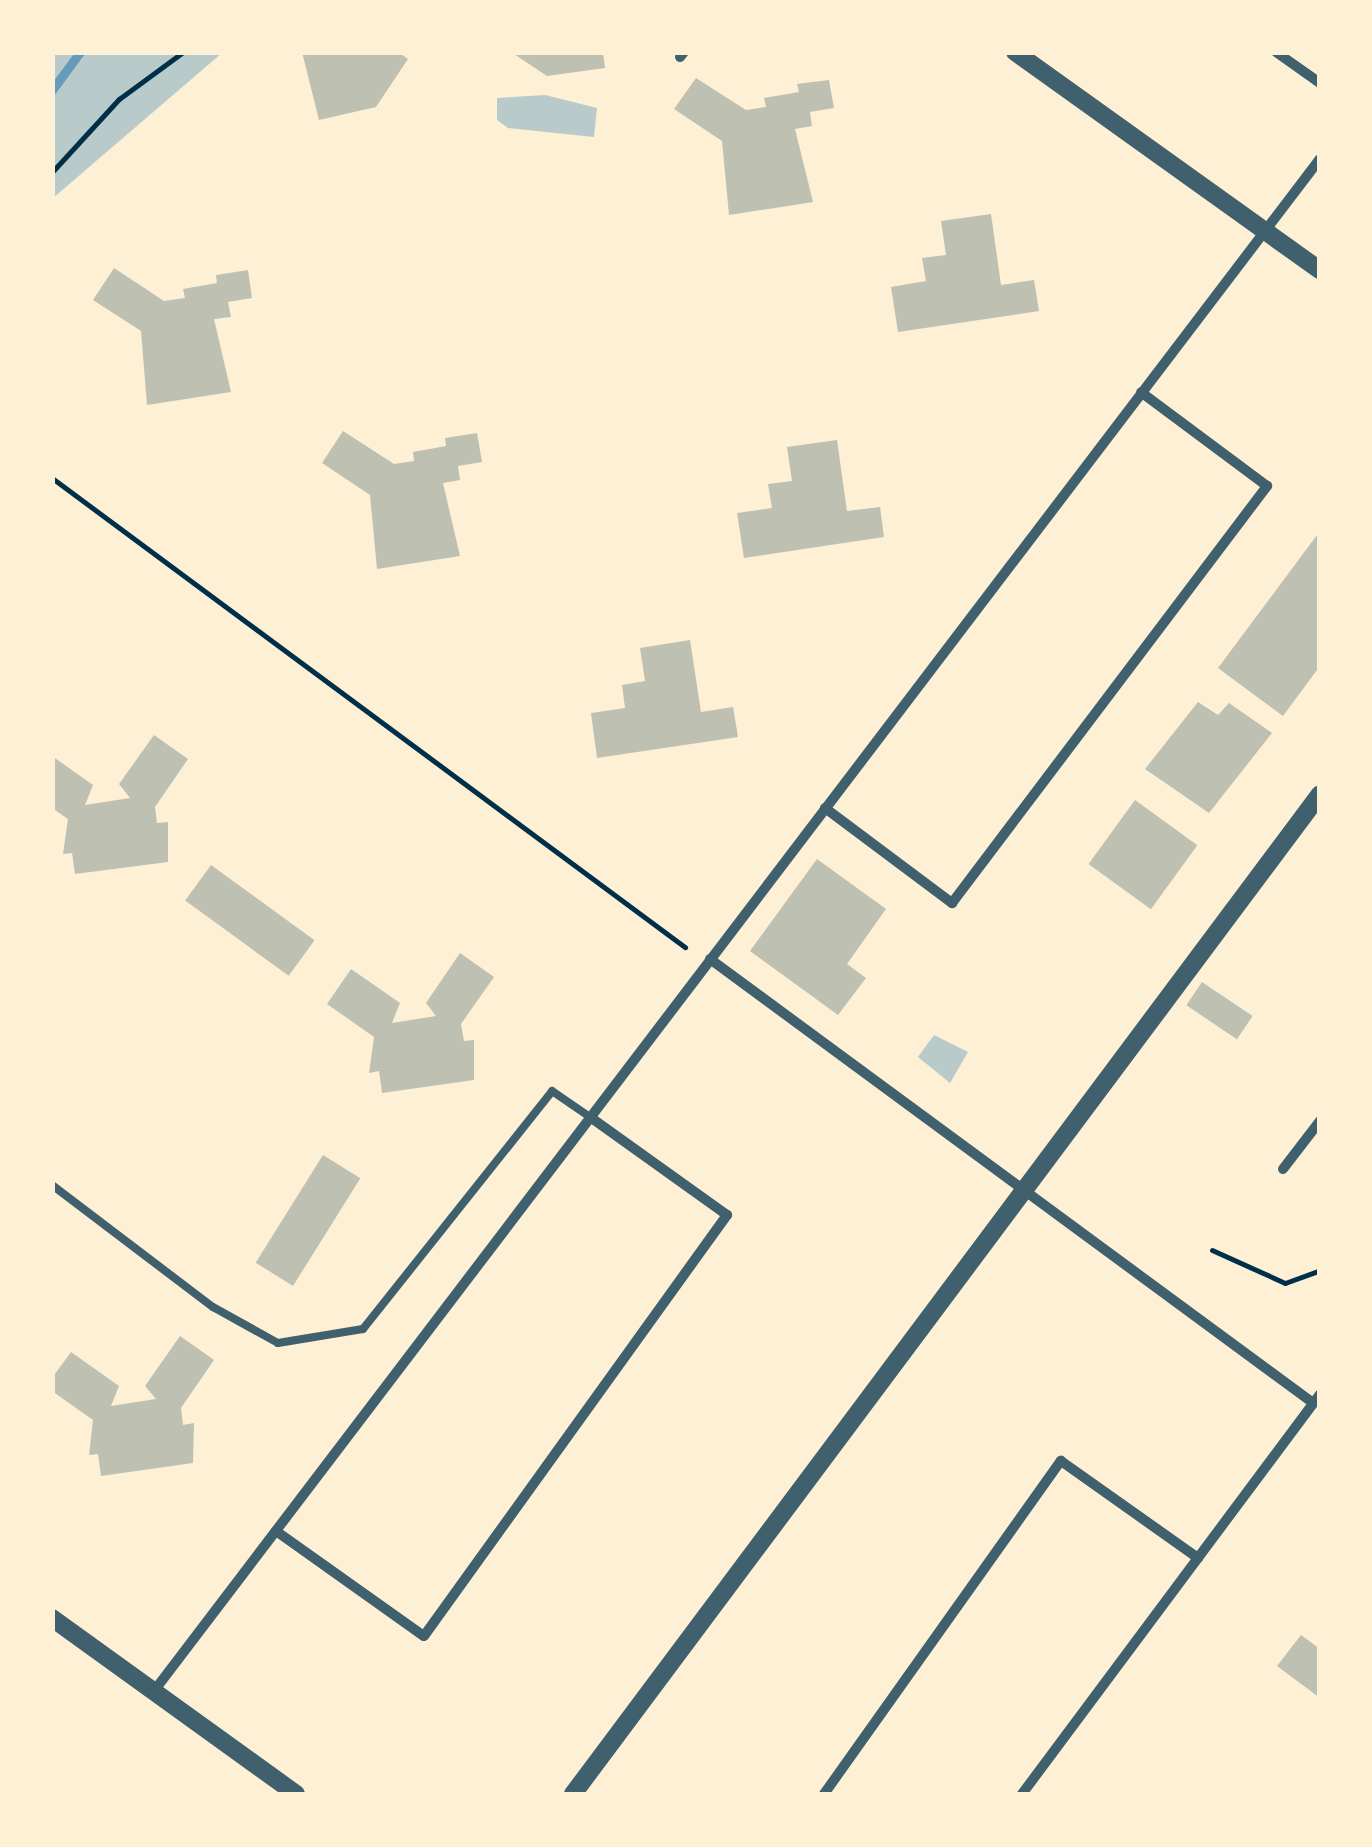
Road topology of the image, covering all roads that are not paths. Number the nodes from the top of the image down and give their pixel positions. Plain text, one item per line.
1 (1015, 52) edge
2 (1276, 52) edge
3 (1320, 83) edge
4 (1320, 159) edge
5 (1263, 232) junction
6 (1320, 270) edge
7 (1141, 392) junction
8 (1320, 794) edge
9 (825, 808) junction
10 (710, 959) junction
11 (590, 1117) junction
12 (1320, 1121) edge
13 (1284, 1169) dead end
14 (52, 1186) edge
15 (1024, 1190) junction
16 (1316, 1399) edge
17 (276, 1531) junction
18 (1198, 1558) junction
19 (52, 1618) edge
20 (154, 1691) junction
21 (296, 1794) edge
22 (573, 1794) edge
23 (824, 1794) edge
24 (1022, 1794) edge

1 - 5 street
2 - 3 street
4 - 5 street
5 - 6 street
5 - 7 street
7 - 9 street
7 - 9 street
8 - 15 street
9 - 10 street
10 - 11 street
10 - 15 street
11 - 14 lane
11 - 17 street
11 - 17 street
12 - 13 street
15 - 16 street
15 - 22 street
16 - 18 street
17 - 20 street
18 - 23 street
18 - 24 street
19 - 20 street
20 - 21 street

